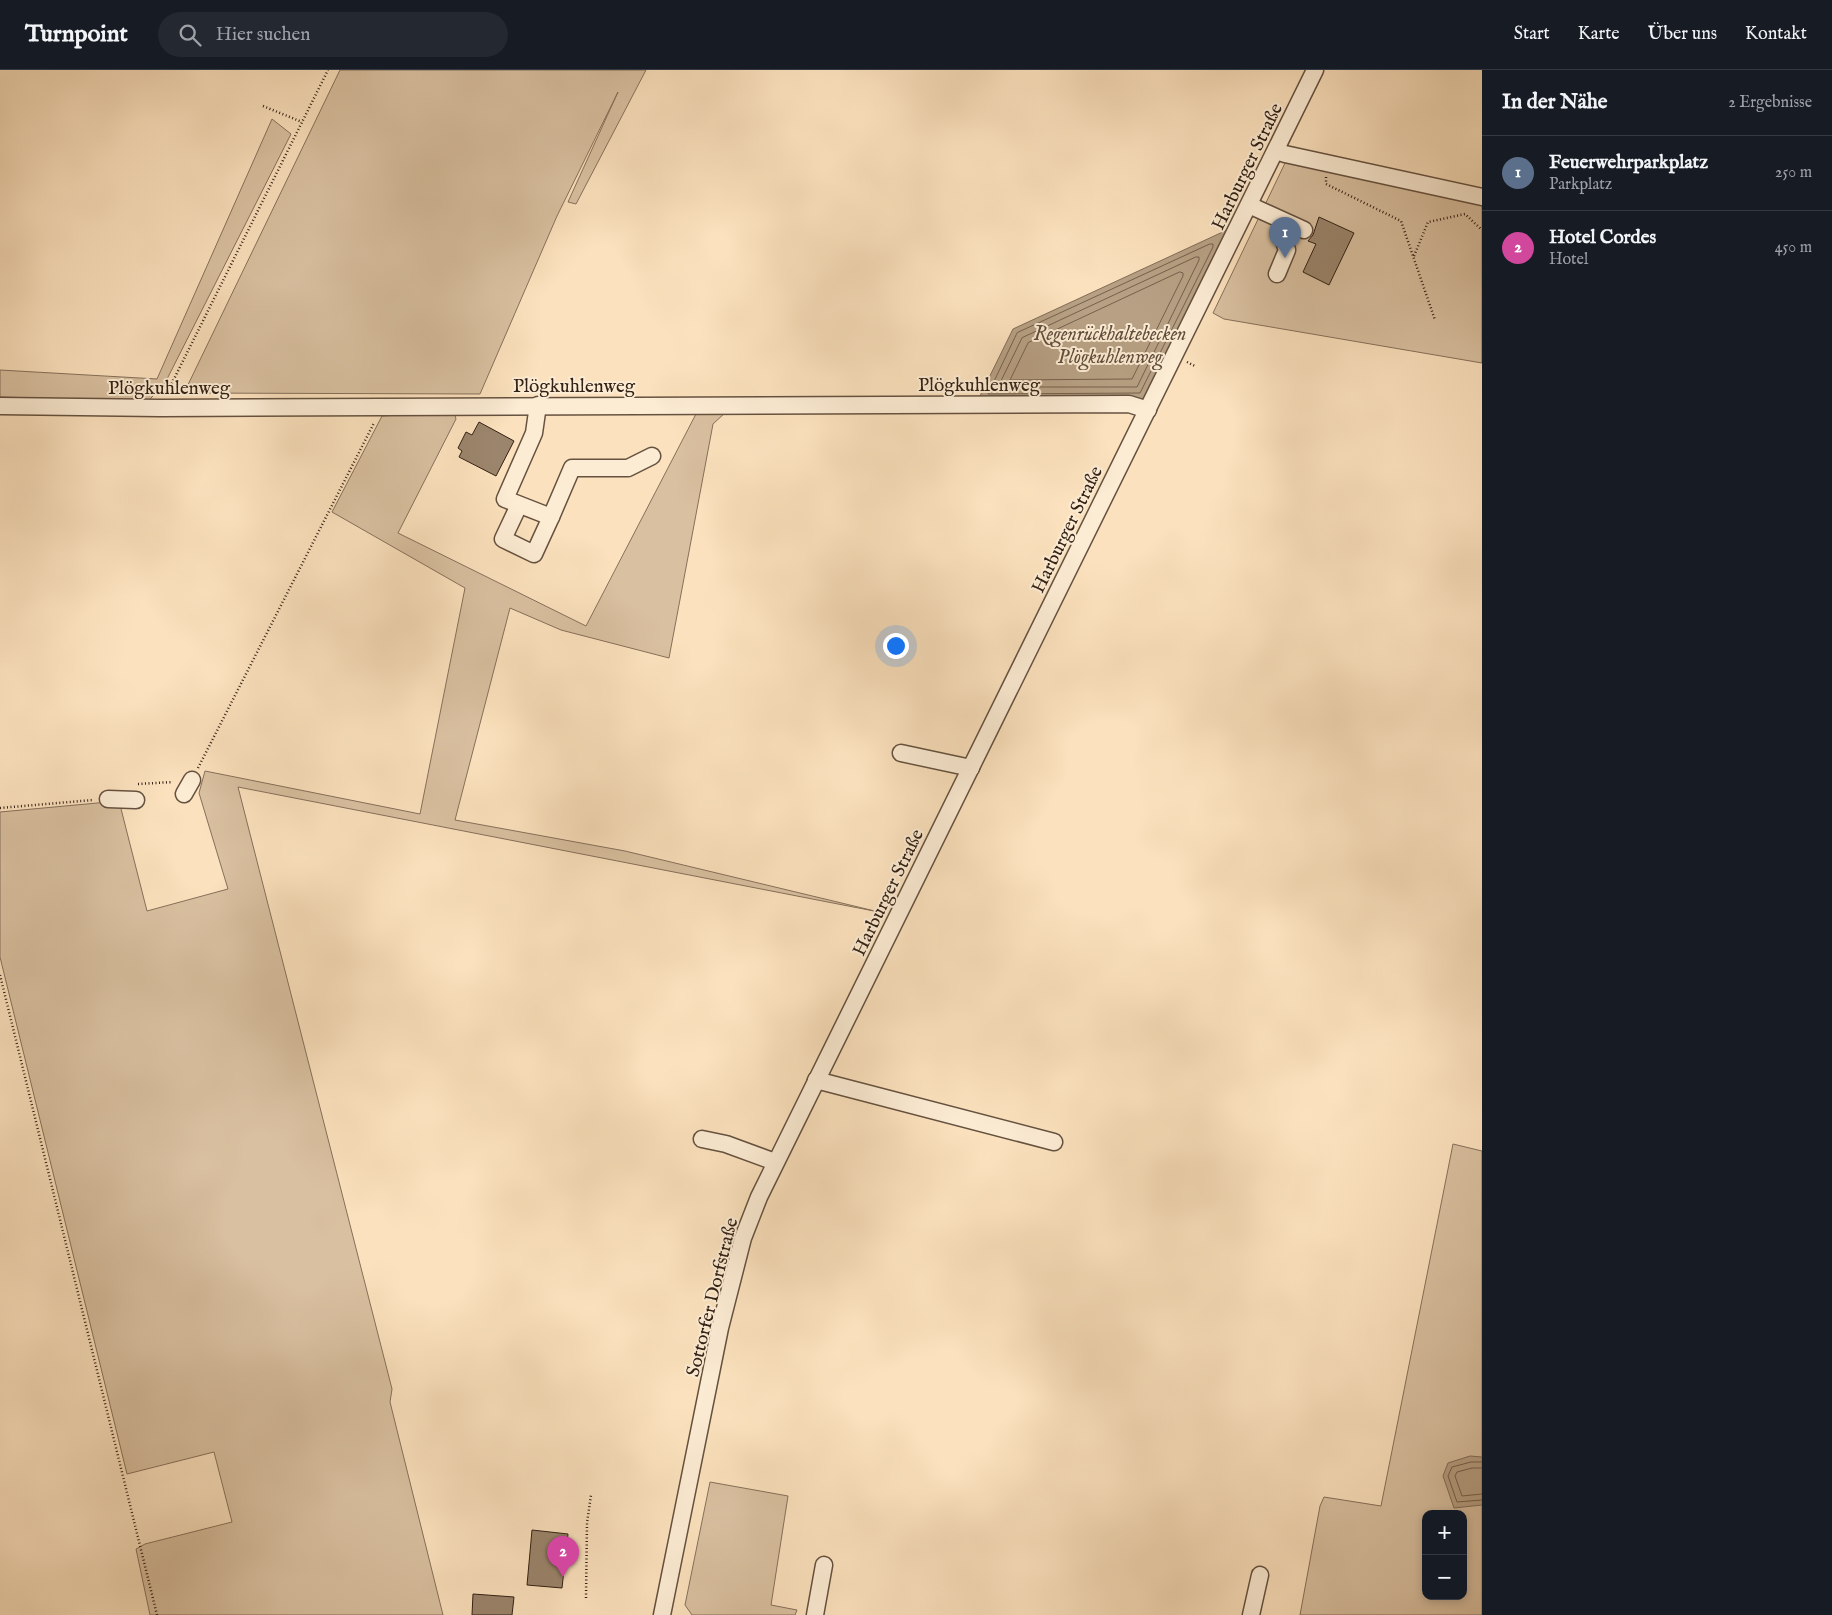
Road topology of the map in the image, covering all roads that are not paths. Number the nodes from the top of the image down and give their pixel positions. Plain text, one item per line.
1 (1316, 70) edge
2 (1276, 151) junction
3 (1482, 197) edge
4 (1253, 207) junction
5 (1277, 274) dead end
6 (538, 405) junction
7 (0, 406) edge
8 (1148, 410) junction
9 (652, 456) dead end
10 (519, 505) junction
11 (550, 517) junction
12 (901, 753) dead end
13 (970, 768) junction
14 (134, 793) road end
15 (108, 799) road end
16 (853, 1006) joint
17 (816, 1080) junction
18 (702, 1139) dead end
19 (1054, 1142) dead end
20 (775, 1162) junction
21 (824, 1565) dead end
22 (1260, 1575) dead end
23 (662, 1615) edge
24 (815, 1615) edge
25 (1251, 1615) edge

1 - 2 street, Harburger Straße
2 - 3 street
2 - 4 street, Harburger Straße
4 - 5 street
4 - 8 street, Harburger Straße
6 - 7 street, Plögkuhlenweg
6 - 8 street, Plögkuhlenweg
6 - 10 street
8 - 13 street, Harburger Straße
9 - 11 street
10 - 11 street
10 - 11 street
12 - 13 street
13 - 16 street, Harburger Straße
14 - 15 street
16 - 17 street, Sottorfer Dorfstraße
17 - 19 street
17 - 20 street, Sottorfer Dorfstraße
18 - 20 street
20 - 23 street, Sottorfer Dorfstraße
21 - 24 street
22 - 25 street

